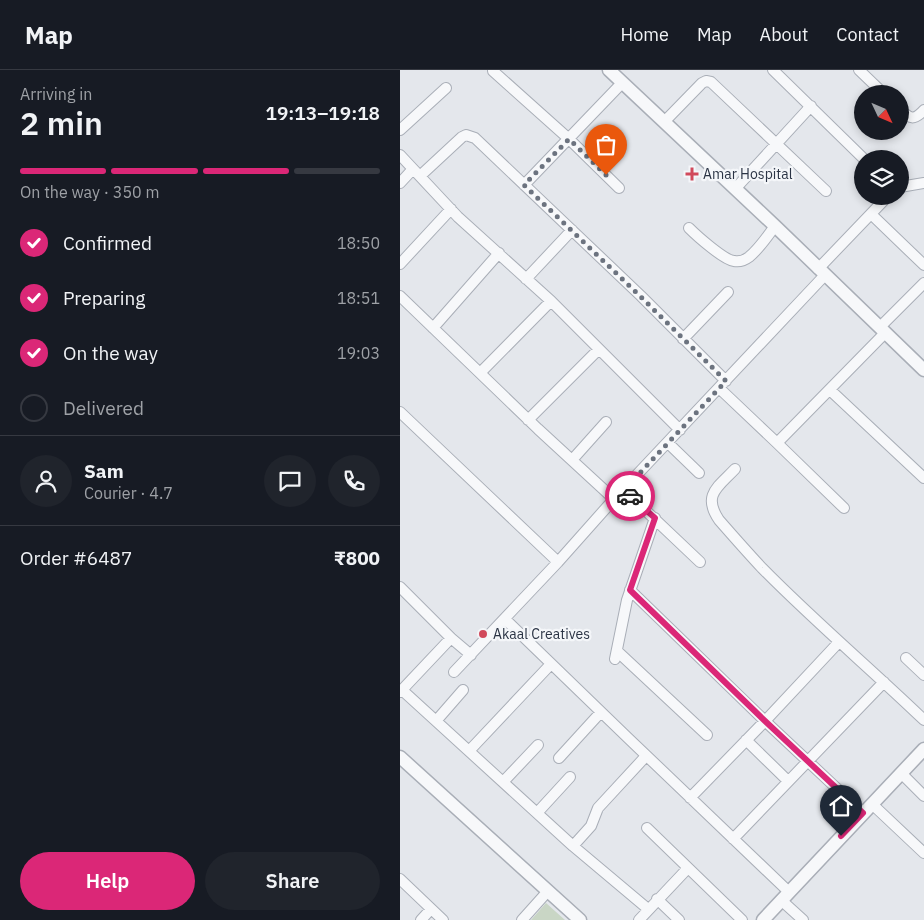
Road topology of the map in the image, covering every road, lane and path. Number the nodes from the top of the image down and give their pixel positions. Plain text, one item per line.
1 (608, 70) edge
2 (773, 70) edge
3 (859, 70) edge
4 (493, 71) edge
5 (622, 83) junction
6 (875, 85) edge
7 (446, 88) dead end
8 (811, 106) junction
9 (924, 110) edge
10 (909, 117) edge
11 (664, 122) junction
12 (400, 130) edge
13 (569, 139) junction
14 (776, 144) junction
15 (855, 150) edge
16 (400, 155) edge
17 (417, 172) junction
18 (400, 183) edge
19 (924, 184) edge
20 (524, 185) junction
21 (909, 185) edge
22 (619, 188) dead end
23 (734, 188) junction
24 (826, 191) dead end
25 (880, 205) edge
26 (451, 209) junction
27 (871, 214) junction
28 (775, 226) junction
29 (689, 228) dead end
30 (572, 230) junction
31 (499, 253) junction
32 (400, 264) edge
33 (924, 265) edge
34 (822, 272) junction
35 (526, 279) junction
36 (924, 283) edge
37 (728, 292) dead end
38 (400, 296) edge
39 (551, 301) junction
40 (433, 328) junction
41 (882, 330) junction
42 (683, 339) junction
43 (599, 349) junction
44 (924, 370) edge
45 (480, 373) junction
46 (722, 385) junction
47 (830, 390) junction
48 (400, 412) edge
49 (528, 420) junction
50 (606, 422) dead end
51 (680, 430) junction
52 (668, 443) junction
53 (777, 443) junction
54 (572, 460) junction
55 (735, 469) dead end
56 (699, 472) dead end
57 (924, 478) edge
58 (624, 490) junction
59 (614, 499) junction
60 (844, 508) dead end
61 (655, 518) junction
62 (558, 562) junction
63 (700, 562) dead end
64 (400, 587) edge
65 (630, 590) junction
66 (506, 619) junction
67 (451, 638) junction
68 (839, 642) junction
69 (471, 655) junction
70 (906, 658) dead end
71 (551, 664) junction
72 (454, 672) dead end
73 (924, 675) edge
74 (884, 682) junction
75 (464, 690) dead end
76 (401, 691) edge
77 (601, 712) junction
78 (924, 720) edge
79 (436, 721) junction
80 (765, 721) junction
81 (707, 735) dead end
82 (746, 740) junction
83 (538, 745) dead end
84 (924, 749) edge
85 (469, 751) junction
86 (646, 756) junction
87 (400, 757) edge
88 (559, 758) dead end
89 (807, 761) junction
90 (901, 773) junction
91 (570, 777) dead end
92 (788, 781) junction
93 (503, 782) junction
94 (924, 796) edge
95 (690, 798) junction
96 (872, 804) junction
97 (537, 813) junction
98 (863, 813) junction
99 (647, 828) dead end
100 (733, 839) junction
101 (573, 846) junction
102 (924, 853) edge
103 (688, 868) junction
104 (400, 879) edge
105 (548, 891) junction
106 (785, 896) junction
107 (657, 899) junction
108 (431, 909) junction
109 (648, 909) junction
110 (421, 920) edge
111 (442, 920) edge
112 (522, 920) edge
113 (580, 920) edge
114 (639, 920) edge
115 (679, 920) edge
116 (742, 920) edge
117 (763, 920) edge
118 (803, 920) edge

1 - 5 street
2 - 8 street
3 - 6 street
4 - 13 street
5 - 11 street
5 - 13 street
7 - 12 street
8 - 14 street
8 - 15 street
9 - 10 street
11 - 14 street
11 - 23 street
13 - 20 street
13 - 22 street
14 - 23 street
14 - 24 street
16 - 17 street
17 - 18 street
17 - 20 street
17 - 26 street
19 - 21 street
20 - 30 street
23 - 28 street
25 - 27 street
26 - 31 street
26 - 32 street
27 - 33 street
27 - 34 street
28 - 29 street
28 - 34 street
30 - 35 street
30 - 42 street
31 - 35 street
31 - 40 street
34 - 41 street
34 - 46 street
35 - 39 street
36 - 41 street
37 - 42 street
38 - 40 street
39 - 43 street
39 - 45 street
40 - 45 street
41 - 44 street
41 - 47 street
42 - 46 street
43 - 49 street
43 - 51 street
45 - 49 street
46 - 51 street
46 - 53 street
47 - 53 street
47 - 57 street
48 - 62 street
49 - 54 street
50 - 54 street
51 - 52 street
52 - 56 street
52 - 58 street
53 - 60 street
54 - 59 street
55 - 68 street
58 - 59 street
58 - 61 street
59 - 62 street
61 - 63 street
61 - 65 street
62 - 66 street
64 - 67 street
65 - 80 street
65 - 81 street
66 - 69 street
66 - 71 street
67 - 69 street
67 - 76 street
68 - 74 street
68 - 80 street
69 - 72 street
70 - 73 street
71 - 77 street
71 - 85 street
74 - 78 street
74 - 89 street
75 - 79 street
76 - 79 street
77 - 86 street
77 - 88 street
79 - 85 street
80 - 82 street
80 - 89 street
82 - 92 street
82 - 95 street
83 - 93 street
84 - 90 street
85 - 93 street
86 - 95 street
86 - 101 street
87 - 105 street
89 - 92 street
89 - 98 street
90 - 94 street
90 - 96 street
91 - 97 street
92 - 100 street
93 - 97 street
95 - 100 street
96 - 98 street
96 - 102 street
97 - 101 street
98 - 106 street
99 - 103 street
100 - 106 street
101 - 109 street
103 - 107 street
103 - 116 street
104 - 108 street
105 - 112 street
105 - 113 street
106 - 117 street
106 - 118 street
107 - 109 street
107 - 115 street
108 - 110 street
108 - 111 street
109 - 114 street

